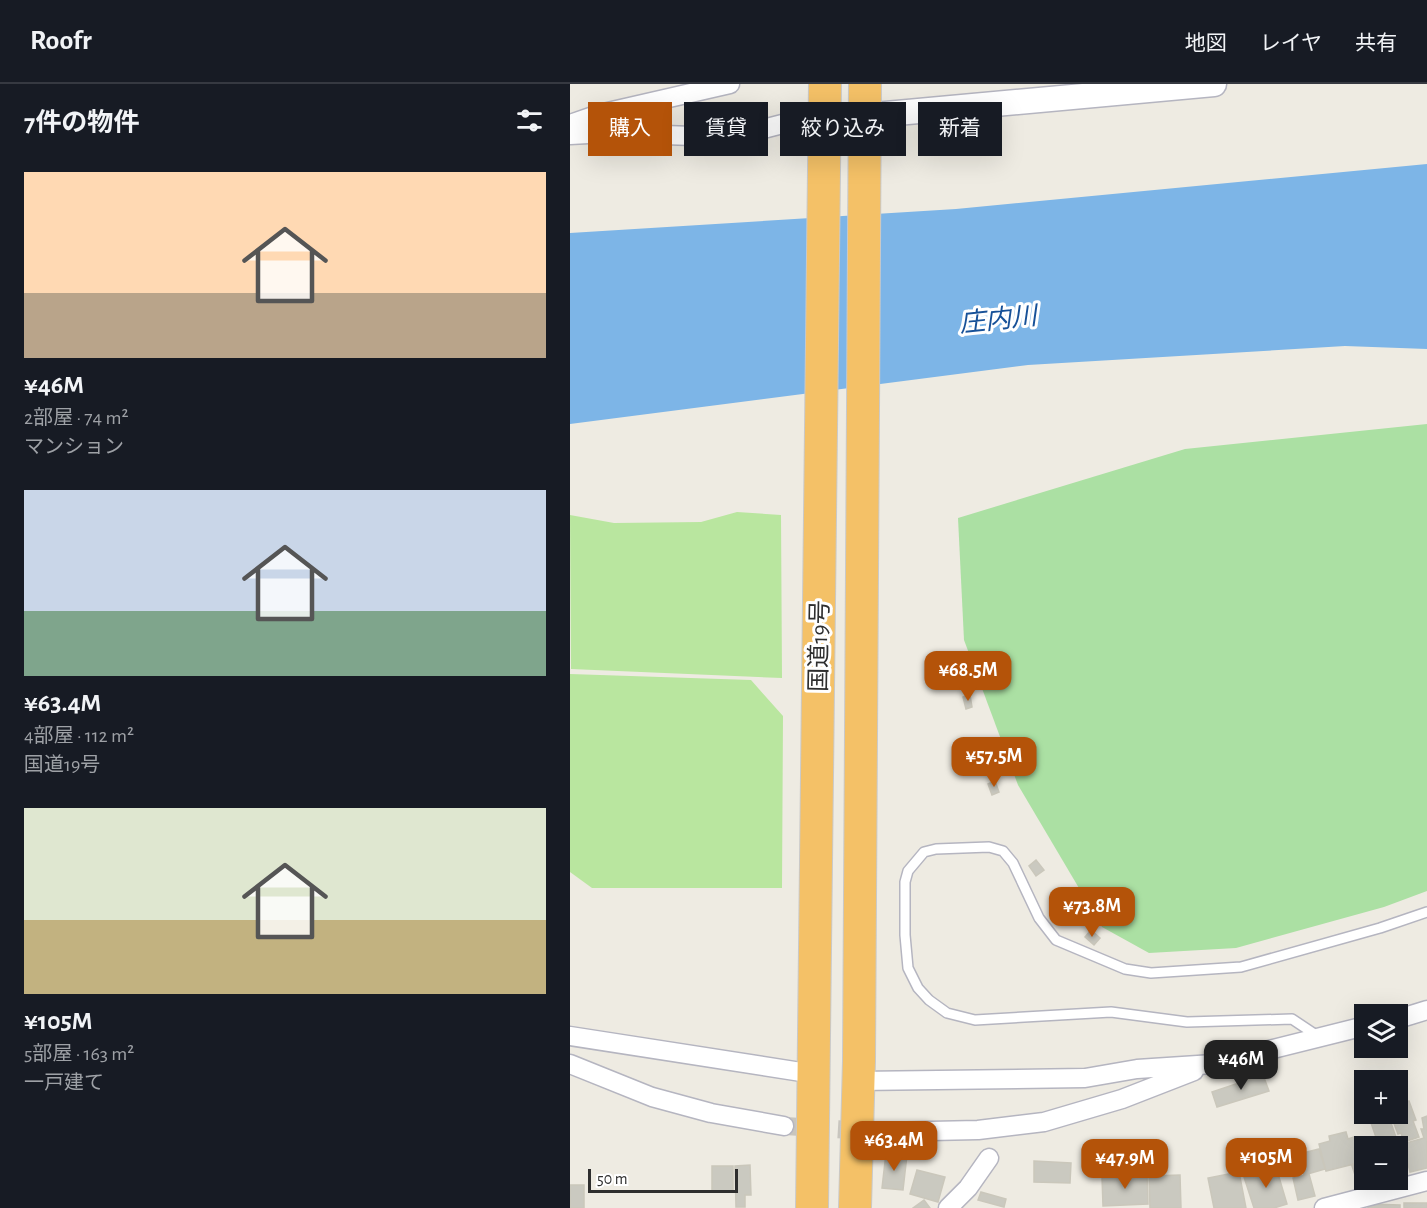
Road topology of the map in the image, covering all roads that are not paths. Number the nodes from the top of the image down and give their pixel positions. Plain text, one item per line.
1 (730, 84) edge
2 (825, 84) edge
3 (865, 84) edge
4 (1214, 84) edge
5 (1184, 85) edge
6 (1145, 87) edge
7 (825, 102) edge
8 (865, 102) edge
9 (906, 117) edge
10 (570, 124) edge
11 (780, 124) edge
12 (570, 135) edge
13 (825, 156) edge
14 (864, 156) edge
15 (1427, 912) edge
16 (1427, 1010) edge
17 (1408, 1015) edge
18 (1354, 1029) edge
19 (570, 1036) edge
20 (1319, 1037) junction
21 (570, 1064) edge
22 (1213, 1064) junction
23 (814, 1066) junction
24 (859, 1071) junction
25 (784, 1126) tunnel mouth
26 (883, 1132) tunnel mouth
27 (989, 1158) dead end
28 (1427, 1181) edge
29 (1358, 1203) edge
30 (812, 1208) edge
31 (855, 1208) edge
32 (948, 1208) edge
33 (1324, 1208) edge

1 - 10 street
2 - 7 highway, 国道19号
3 - 8 highway, 国道19号
4 - 5 main road
5 - 6 main road
6 - 9 main road
11 - 12 street
13 - 23 highway, 国道19号
14 - 24 highway, 国道19号
15 - 20 lane
16 - 17 street
18 - 20 street
19 - 23 street
20 - 22 street
21 - 25 street
22 - 24 street
22 - 26 street
23 - 30 highway, 国道19号
24 - 31 highway, 国道19号
27 - 32 street
28 - 29 street
29 - 33 street

